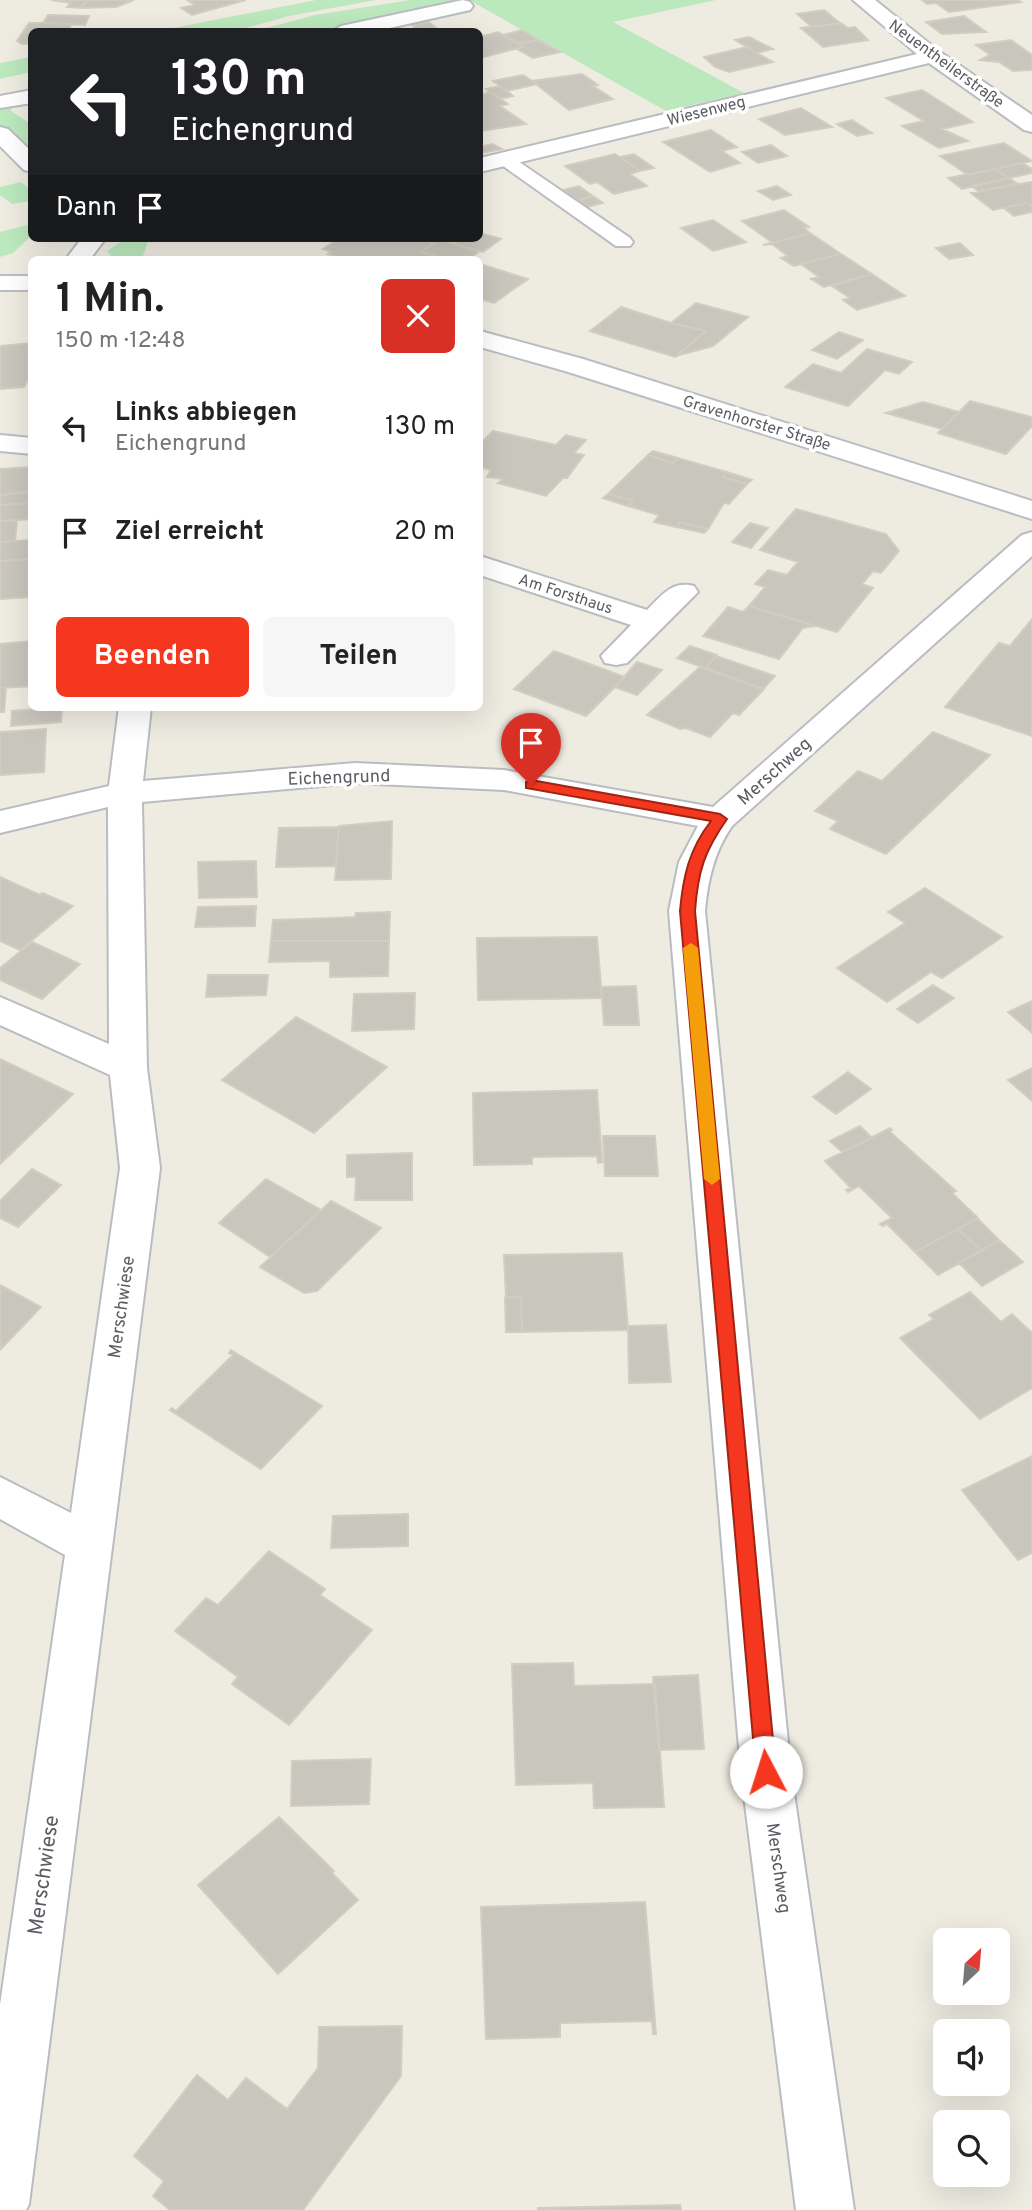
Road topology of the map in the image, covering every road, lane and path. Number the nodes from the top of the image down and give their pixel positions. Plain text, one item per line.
1 (863, 0) edge
2 (463, 6) dead end
3 (360, 28) edge
4 (933, 56) junction
5 (28, 97) edge
6 (0, 102) edge
7 (1032, 125) edge
8 (0, 134) edge
9 (506, 159) junction
10 (28, 161) edge
11 (483, 164) edge
12 (91, 242) edge
13 (623, 242) dead end
14 (80, 256) edge
15 (0, 283) edge
16 (28, 283) edge
17 (483, 340) edge
18 (0, 443) edge
19 (28, 446) edge
20 (1032, 510) edge
21 (1032, 541) edge
22 (483, 566) edge
23 (683, 592) dead end
24 (652, 622) junction
25 (616, 656) dead end
26 (135, 711) edge
27 (125, 793) junction
28 (720, 819) junction
29 (0, 822) edge
30 (0, 1010) edge
31 (128, 1068) junction
32 (0, 1496) edge
33 (89, 1546) junction
34 (0, 2204) edge
35 (825, 2210) edge

1 - 4 street, Neuentheilerstraße
2 - 3 street
4 - 7 street, Neuentheilerstraße
4 - 9 street, Wiesenweg
5 - 6 street
8 - 10 street
9 - 11 street, Wiesenweg
9 - 13 lane
12 - 14 street
15 - 16 street
17 - 20 street, Gravenhorster Straße
18 - 19 street
21 - 28 street, Merschweg
22 - 24 street, Am Forsthaus
23 - 24 street
24 - 25 street
26 - 27 street
27 - 28 street, Eichengrund
27 - 29 street, Eichengrund
27 - 31 street, Merschwiese
28 - 35 street, Merschweg
30 - 31 street
31 - 33 street, Merschwiese
32 - 33 street
33 - 34 street, Merschwiese

